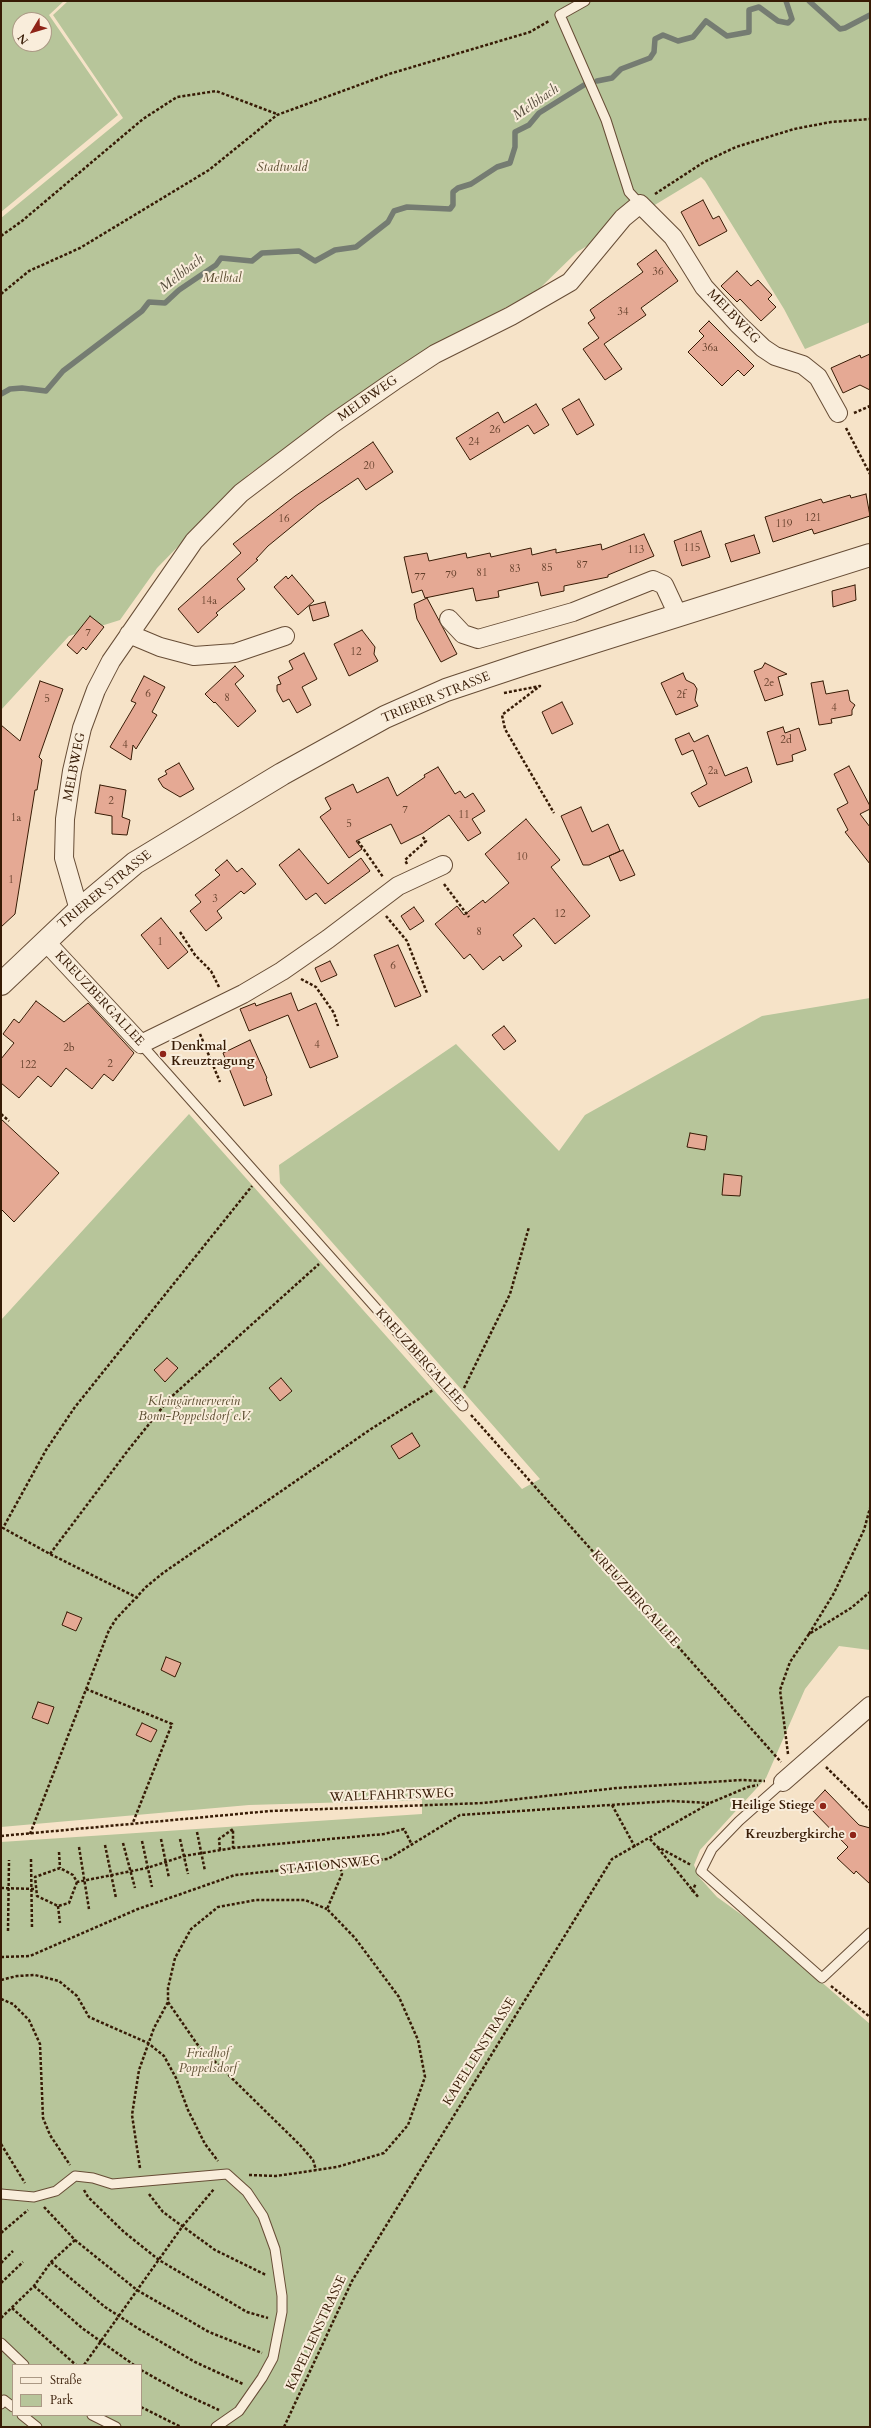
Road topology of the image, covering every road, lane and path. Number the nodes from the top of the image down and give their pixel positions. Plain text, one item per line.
1 (585, 1) edge
2 (560, 15) junction
3 (277, 115) junction
4 (870, 119) edge
5 (640, 204) junction
6 (1, 236) edge
7 (1, 294) edge
8 (838, 413) joint
9 (870, 474) edge
10 (870, 555) edge
11 (678, 615) junction
12 (449, 619) dead end
13 (129, 634) junction
14 (285, 636) dead end
15 (481, 678) junction
16 (554, 813) dead end
17 (422, 836) dead end
18 (358, 841) dead end
19 (438, 868) joint
20 (416, 877) junction
21 (393, 890) junction
22 (375, 903) junction
23 (79, 910) junction
24 (470, 917) dead end
25 (180, 932) dead end
26 (45, 941) junction
27 (282, 971) junction
28 (1, 984) edge
29 (427, 993) dead end
30 (226, 1002) junction
31 (194, 1019) junction
32 (338, 1026) dead end
33 (141, 1044) junction
34 (220, 1082) dead end
35 (1, 1114) edge
36 (8, 1120) dead end
37 (260, 1178) junction
38 (530, 1227) dead end
39 (330, 1257) junction
40 (458, 1396) junction
41 (463, 1406) joint
42 (870, 1508) edge
43 (50, 1554) junction
44 (870, 1592) edge
45 (138, 1598) junction
46 (809, 1634) junction
47 (86, 1689) junction
48 (870, 1706) edge
49 (814, 1754) junction
50 (788, 1772) junction
51 (710, 1803) junction
52 (612, 1805) junction
53 (870, 1810) edge
54 (132, 1825) junction
55 (197, 1832) dead end
56 (30, 1834) junction
57 (1, 1836) edge
58 (161, 1839) dead end
59 (180, 1839) dead end
60 (650, 1839) junction
61 (142, 1841) dead end
62 (123, 1843) dead end
63 (105, 1845) dead end
64 (412, 1845) junction
65 (656, 1846) junction
66 (79, 1847) dead end
67 (634, 1847) junction
68 (233, 1848) junction
69 (220, 1850) junction
70 (59, 1852) dead end
71 (202, 1854) junction
72 (184, 1856) junction
73 (31, 1859) dead end
74 (9, 1860) dead end
75 (166, 1862) junction
76 (340, 1866) junction
77 (60, 1868) junction
78 (147, 1868) junction
79 (130, 1870) junction
80 (205, 1871) dead end
81 (702, 1872) junction
82 (188, 1874) dead end
83 (111, 1875) junction
84 (170, 1878) dead end
85 (84, 1881) junction
86 (77, 1882) junction
87 (31, 1887) junction
88 (152, 1887) dead end
89 (1, 1888) edge
90 (9, 1888) junction
91 (135, 1888) dead end
92 (35, 1889) junction
93 (116, 1898) dead end
94 (699, 1898) dead end
95 (58, 1906) junction
96 (89, 1909) dead end
97 (327, 1909) junction
98 (60, 1924) dead end
99 (32, 1929) dead end
100 (8, 1931) dead end
101 (870, 1932) edge
102 (1, 1958) edge
103 (822, 1978) junction
104 (1, 1980) edge
105 (1, 1999) edge
106 (168, 2002) junction
107 (870, 2017) edge
108 (148, 2043) junction
109 (1, 2144) edge
110 (316, 2170) junction
111 (227, 2174) junction
112 (75, 2176) junction
113 (143, 2182) junction
114 (1, 2194) edge
115 (34, 2197) junction
116 (182, 2227) junction
117 (1, 2233) edge
118 (76, 2240) junction
119 (13, 2251) dead end
120 (159, 2260) junction
121 (23, 2262) dead end
122 (51, 2262) junction
123 (1, 2263) edge
124 (280, 2280) junction
125 (1, 2283) edge
126 (34, 2286) junction
127 (137, 2290) junction
128 (12, 2308) junction
129 (118, 2316) junction
130 (2, 2317) edge
131 (280, 2322) junction
132 (99, 2342) junction
133 (1, 2343) edge
134 (273, 2358) junction
135 (23, 2364) edge
136 (75, 2364) edge
137 (85, 2364) edge
138 (132, 2364) edge
139 (142, 2371) edge
140 (254, 2389) junction
141 (1, 2404) edge
142 (12, 2406) edge
143 (142, 2408) edge
144 (23, 2416) edge
145 (94, 2416) edge
146 (232, 2416) junction
147 (37, 2427) edge
148 (116, 2427) edge
149 (181, 2427) edge
150 (216, 2427) edge
151 (284, 2427) edge

1 - 2 lane
2 - 3 path
2 - 5 lane, MELBWEG
3 - 6 path
3 - 7 path
4 - 5 path
5 - 8 street, MELBWEG
5 - 13 street, MELBWEG
8 - 9 path
10 - 11 street, TRIERER STRASSE
11 - 12 street
11 - 15 street, TRIERER STRASSE
13 - 14 street
13 - 23 street, MELBWEG
15 - 16 path
15 - 23 street, TRIERER STRASSE
17 - 20 path
18 - 21 path
19 - 20 street
19 - 24 path
20 - 21 street
21 - 22 street
22 - 27 street
22 - 29 path
23 - 26 street, TRIERER STRASSE
25 - 30 path
26 - 28 street, TRIERER STRASSE
26 - 33 street, KREUZBERGALLEE
27 - 30 street
27 - 32 path
30 - 31 street
31 - 33 street
31 - 34 path
33 - 37 lane, KREUZBERGALLEE
35 - 36 path
37 - 39 lane, KREUZBERGALLEE
37 - 43 path
38 - 40 path
39 - 40 lane, KREUZBERGALLEE
39 - 43 path
40 - 41 lane, KREUZBERGALLEE
40 - 45 path
41 - 50 path, KREUZBERGALLEE
42 - 46 path
43 - 45 path
44 - 46 path
45 - 47 path
46 - 50 path
47 - 54 path
47 - 56 path
48 - 49 street
49 - 50 street
49 - 53 path
50 - 51 path, KAPELLENSTRASSE
50 - 54 path, WALLFAHRTSWEG
50 - 81 lane
51 - 52 path, STATIONSWEG
51 - 60 path, KAPELLENSTRASSE
52 - 64 path, STATIONSWEG
52 - 67 path
54 - 56 path, WALLFAHRTSWEG
55 - 71 path
56 - 57 path, WALLFAHRTSWEG
58 - 75 path
59 - 72 path
60 - 65 path
60 - 67 path, KAPELLENSTRASSE
61 - 78 path
62 - 79 path
63 - 83 path
64 - 68 path
64 - 76 path, STATIONSWEG
65 - 81 path
65 - 94 path
66 - 85 path
67 - 151 path, KAPELLENSTRASSE
68 - 69 path
68 - 69 path
69 - 71 path
70 - 77 path
71 - 72 path
71 - 80 path
72 - 75 path
72 - 82 path
73 - 87 path
74 - 90 path
75 - 78 path
75 - 84 path
76 - 97 path
76 - 102 path, STATIONSWEG
77 - 86 path
77 - 92 path
78 - 79 path
78 - 88 path
79 - 83 path
79 - 91 path
81 - 103 lane
83 - 85 path
83 - 93 path
85 - 86 path
85 - 96 path
86 - 95 path
87 - 90 path
87 - 92 path
87 - 99 path
89 - 90 path
90 - 100 path
92 - 95 path
95 - 98 path
97 - 106 path
97 - 110 path
101 - 103 lane
103 - 107 path
104 - 108 path
105 - 112 path
106 - 108 path
106 - 110 path
108 - 111 path
108 - 113 path
109 - 115 path
110 - 111 path
111 - 113 lane
111 - 116 path
111 - 124 lane
112 - 113 lane
112 - 115 lane
112 - 120 path
113 - 116 path
114 - 115 lane
115 - 117 path
115 - 118 path
116 - 120 path
116 - 124 path
118 - 122 path
118 - 127 path
119 - 123 path
120 - 127 path
120 - 131 path
121 - 125 path
122 - 126 path
122 - 129 path
124 - 131 lane
126 - 128 path
126 - 132 path
127 - 129 path
127 - 134 path
128 - 130 path
128 - 136 path
129 - 132 path
129 - 140 path
131 - 134 lane
132 - 137 path
132 - 138 path
133 - 135 lane
134 - 140 lane
139 - 146 path
140 - 146 lane
141 - 142 lane
143 - 149 path
144 - 147 lane
145 - 148 lane
146 - 150 lane

